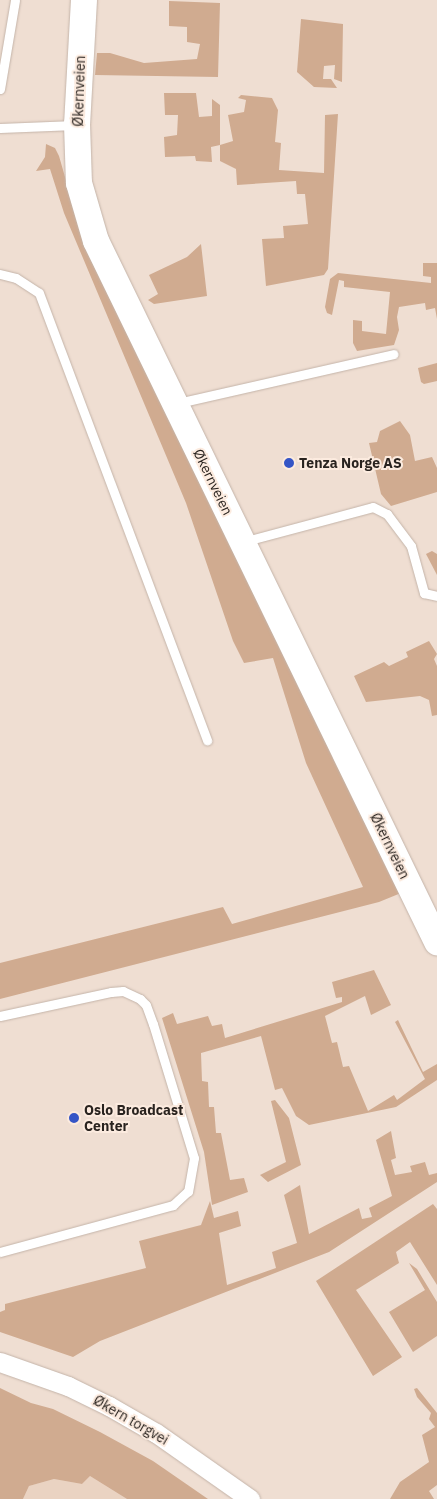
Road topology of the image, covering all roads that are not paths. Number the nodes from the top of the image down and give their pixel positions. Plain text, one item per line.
1 (15, 0) edge
2 (84, 0) edge
3 (0, 89) edge
4 (77, 124) junction
5 (0, 128) edge
6 (0, 274) edge
7 (394, 354) dead end
8 (175, 405) junction
9 (242, 543) junction
10 (437, 596) edge
11 (207, 741) dead end
12 (437, 942) edge
13 (0, 1016) edge
14 (0, 1252) edge
15 (0, 1362) edge
16 (250, 1499) edge

1 - 3 lane
2 - 4 street, Økernveien
4 - 5 lane
4 - 8 street, Økernveien
6 - 11 lane
7 - 8 lane
8 - 9 street, Økernveien
9 - 10 lane
9 - 12 street, Økernveien
13 - 14 lane
15 - 16 street, Økern torgvei

